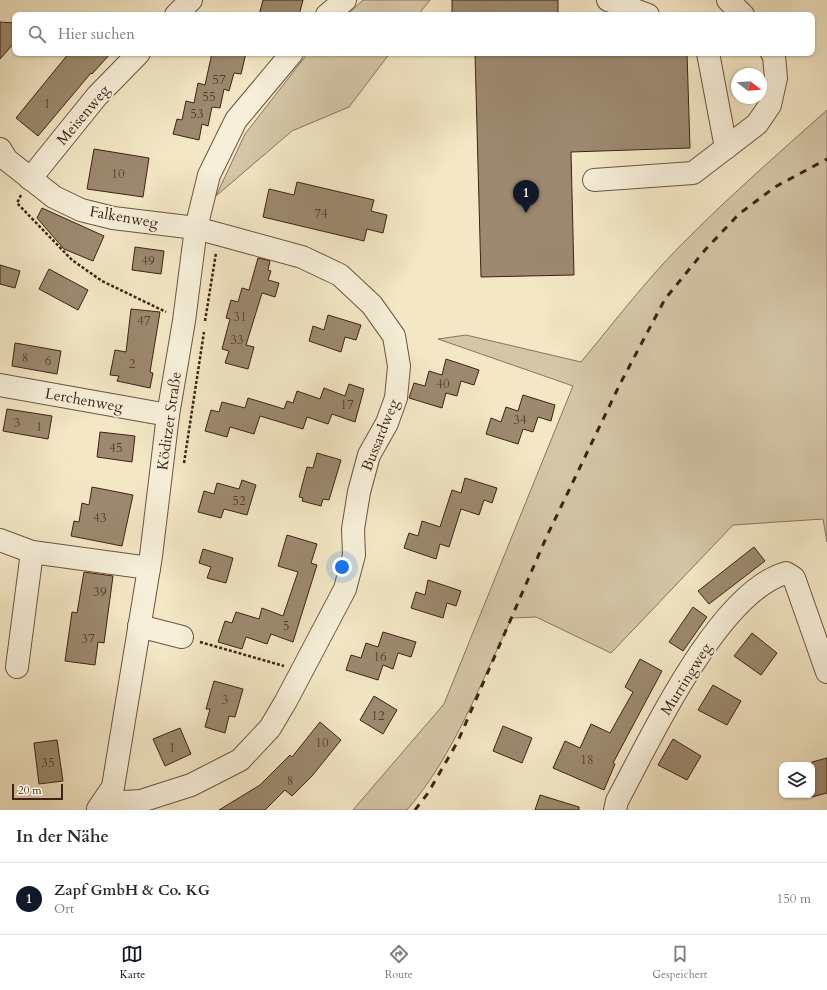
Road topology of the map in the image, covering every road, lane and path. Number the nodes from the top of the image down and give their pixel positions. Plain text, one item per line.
1 (191, 0) edge
2 (346, 0) edge
3 (608, 0) edge
4 (728, 0) edge
5 (179, 12) edge
6 (331, 12) edge
7 (640, 12) edge
8 (740, 12) edge
9 (136, 56) edge
10 (289, 56) edge
11 (709, 56) edge
12 (774, 56) edge
13 (726, 148) junction
14 (0, 150) edge
15 (30, 179) junction
16 (594, 180) dead end
17 (196, 228) junction
18 (184, 321) junction
19 (0, 385) edge
20 (168, 415) junction
21 (0, 540) edge
22 (32, 552) junction
23 (149, 568) junction
24 (139, 626) junction
25 (182, 637) joint
26 (822, 638) edge
27 (17, 667) dead end
28 (302, 672) junction
29 (827, 672) edge
30 (101, 804) edge
31 (615, 810) edge

1 - 5 street
2 - 6 street
3 - 7 street
4 - 8 street
9 - 15 street, Meisenweg
10 - 17 street, Köditzer Straße
11 - 13 street
12 - 13 street
13 - 16 street
14 - 15 street, Falkenweg
15 - 17 street, Falkenweg
15 - 18 path
17 - 18 street, Köditzer Straße
17 - 28 street, Bussardweg
18 - 20 street, Köditzer Straße
19 - 20 street, Lerchenweg
20 - 23 street, Köditzer Straße
21 - 22 street
22 - 23 street
22 - 27 street
23 - 24 street, Köditzer Straße
24 - 25 street
24 - 30 street, Köditzer Straße
25 - 28 path
26 - 29 street
26 - 31 street, Murringweg
28 - 30 street, Bussardweg

